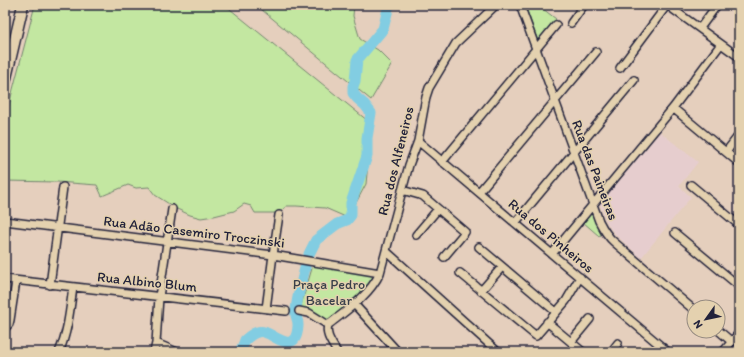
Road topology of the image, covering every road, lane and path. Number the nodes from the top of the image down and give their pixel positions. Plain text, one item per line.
1 (23, 5) edge
2 (496, 5) edge
3 (520, 5) edge
4 (584, 5) edge
5 (667, 5) edge
6 (717, 5) edge
7 (571, 23) dead end
8 (556, 25) dead end
9 (700, 28) junction
10 (721, 44) junction
11 (536, 49) junction
12 (596, 52) dead end
13 (739, 57) edge
14 (620, 68) dead end
15 (5, 79) edge
16 (634, 80) dead end
17 (555, 101) junction
18 (674, 108) junction
19 (739, 135) edge
20 (418, 141) junction
21 (574, 152) junction
22 (726, 152) junction
23 (442, 162) junction
24 (739, 163) edge
25 (691, 185) dead end
26 (63, 187) dead end
27 (402, 190) junction
28 (478, 192) junction
29 (593, 205) junction
30 (172, 209) dead end
31 (438, 209) junction
32 (279, 214) dead end
33 (5, 221) edge
34 (515, 223) junction
35 (739, 225) edge
36 (58, 228) junction
37 (676, 233) dead end
38 (416, 235) dead end
39 (167, 242) junction
40 (479, 247) dead end
41 (386, 251) junction
42 (552, 254) junction
43 (272, 255) junction
44 (444, 257) dead end
45 (502, 267) junction
46 (380, 273) junction
47 (460, 273) dead end
48 (580, 278) junction
49 (5, 279) edge
50 (16, 281) junction
51 (50, 285) junction
52 (739, 286) edge
53 (73, 287) junction
54 (482, 291) junction
55 (159, 297) junction
56 (686, 303) edge
57 (354, 304) junction
58 (266, 309) junction
59 (286, 311) dead end
60 (299, 311) dead end
61 (556, 312) junction
62 (590, 319) dead end
63 (547, 322) junction
64 (328, 325) junction
65 (5, 328) edge
66 (739, 333) edge
67 (726, 337) edge
68 (571, 342) junction
69 (732, 342) junction
70 (156, 343) junction
71 (618, 343) dead end
72 (59, 352) edge
73 (154, 352) edge
74 (177, 352) edge
75 (337, 352) edge
76 (398, 352) edge
77 (498, 352) edge
78 (583, 352) edge
79 (611, 352) edge
80 (668, 352) edge
81 (723, 352) edge

1 - 15 main road
2 - 20 street, Rua dos Alfeneiros
3 - 11 street, Rua das Paineiras
4 - 7 street
5 - 9 street
5 - 14 street
6 - 9 street
8 - 11 street
9 - 10 street
10 - 13 street
10 - 18 street
11 - 17 street, Rua das Paineiras
11 - 23 street
12 - 17 street
16 - 21 street
17 - 21 street, Rua das Paineiras
17 - 28 street
18 - 22 street
18 - 29 street
19 - 22 street
20 - 23 street, Rua dos Pinheiros
20 - 27 street, Rua dos Alfeneiros
21 - 29 street, Rua das Paineiras
21 - 34 street
22 - 24 street
23 - 28 street, Rua dos Pinheiros
25 - 35 street
26 - 36 street
27 - 31 street
27 - 41 street, Rua dos Alfeneiros
28 - 34 street, Rua dos Pinheiros
29 - 42 street
29 - 56 street, Rua das Paineiras
30 - 39 street
31 - 38 street
31 - 44 street
32 - 43 street
33 - 36 street, Rua Adão Casemiro Troczinski
34 - 42 street, Rua dos Pinheiros
36 - 39 street, Rua Adão Casemiro Troczinski
36 - 51 street
37 - 52 street
39 - 43 street, Rua Adão Casemiro Troczinski
39 - 55 street
40 - 45 street
41 - 46 street, Rua dos Alfeneiros
41 - 77 street
42 - 48 street, Rua dos Pinheiros
43 - 46 street, Rua Adão Casemiro Troczinski
43 - 58 street
45 - 54 street
45 - 61 street
46 - 57 street, Rua dos Alfeneiros
47 - 54 street
48 - 61 street
48 - 80 street, Rua dos Pinheiros
49 - 50 street, Rua Albino Blum
50 - 51 street, Rua Albino Blum
50 - 65 street
51 - 53 street, Rua Albino Blum
53 - 55 street, Rua Albino Blum
53 - 72 street
54 - 63 street
55 - 58 street, Rua Albino Blum
55 - 70 street
57 - 64 street, Rua dos Alfeneiros
57 - 76 street
58 - 59 street, Rua Albino Blum
60 - 64 street
61 - 63 street
62 - 68 street
63 - 68 street
64 - 75 street
66 - 69 street
67 - 69 street
68 - 78 street
69 - 81 street
70 - 73 street
70 - 74 street
71 - 79 street

